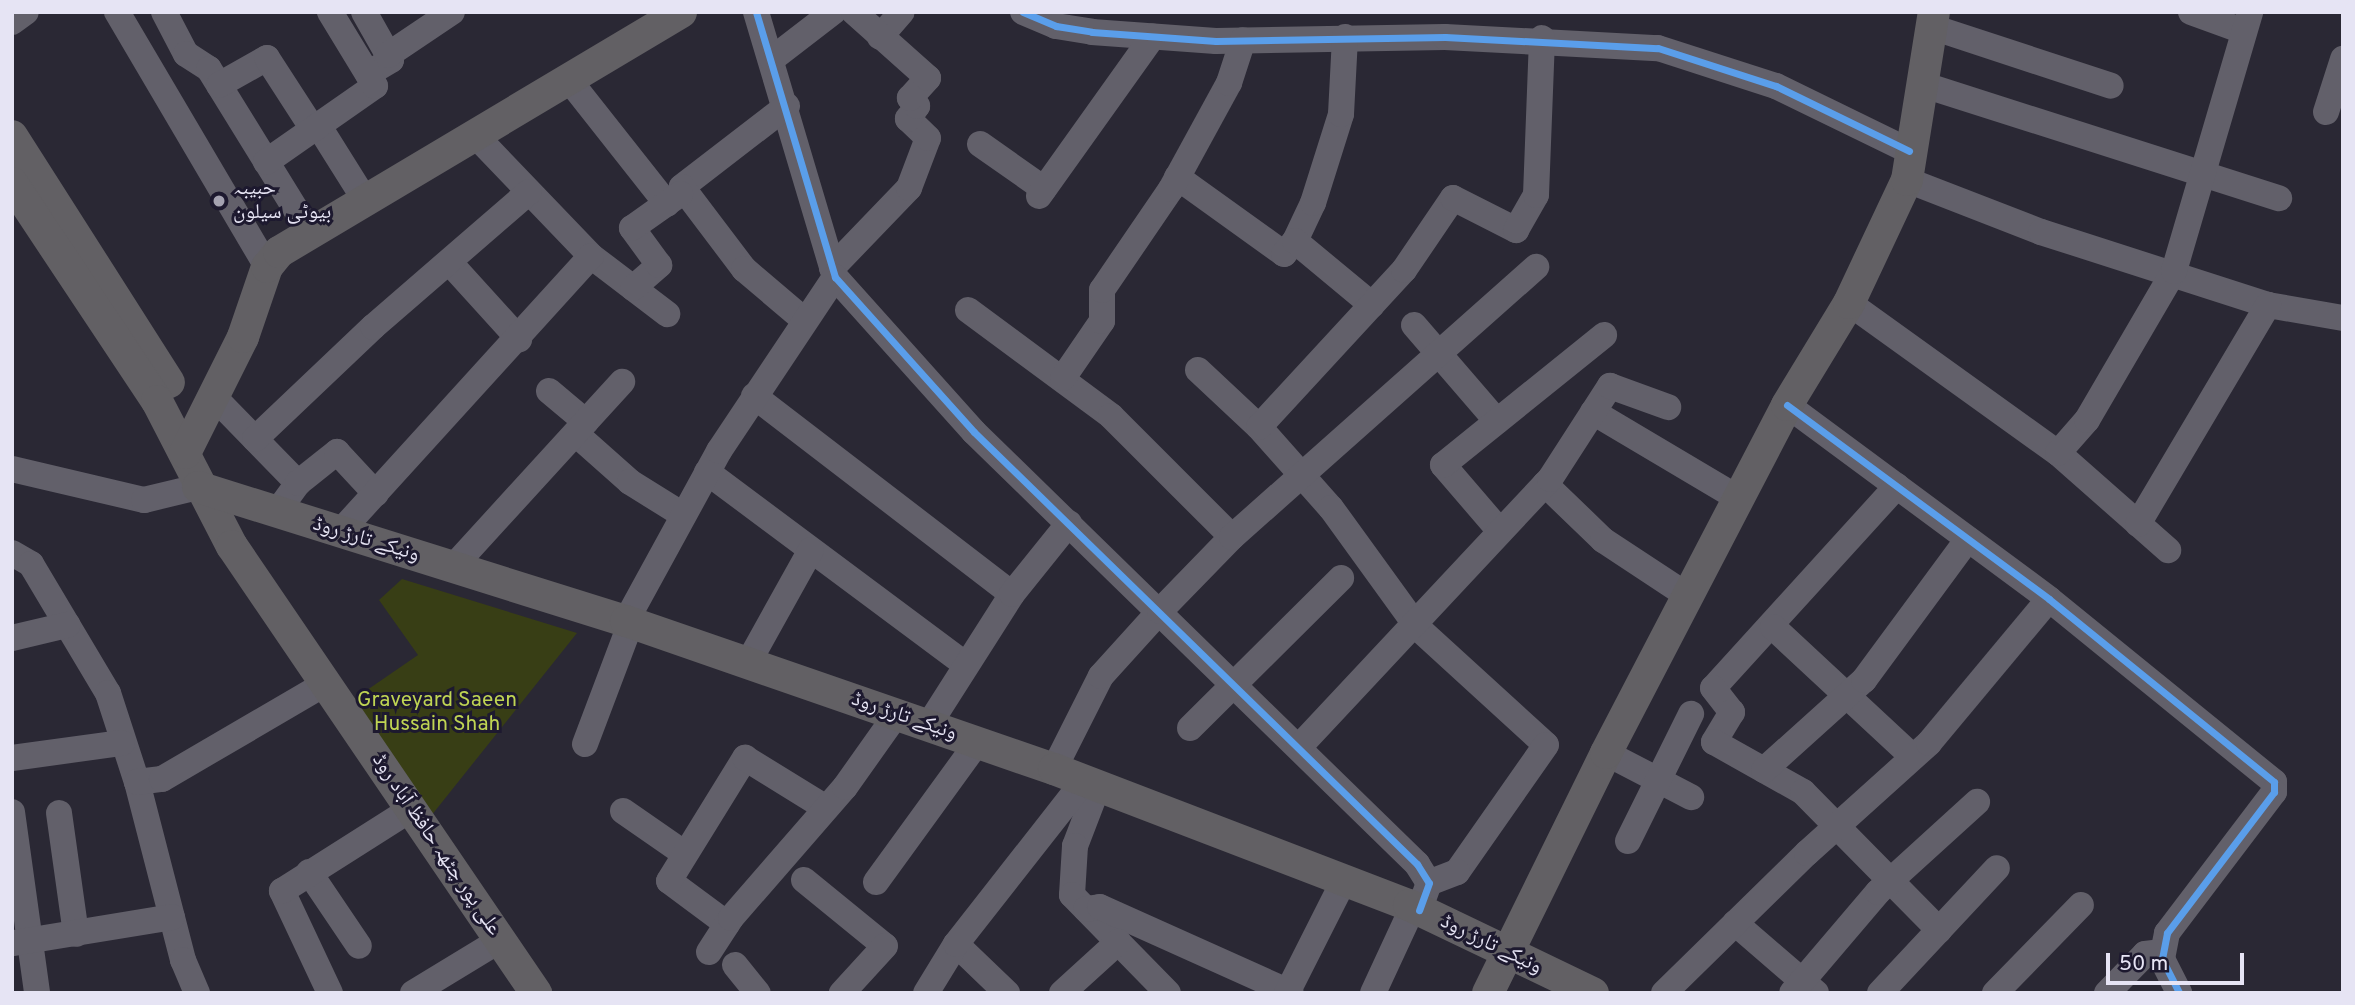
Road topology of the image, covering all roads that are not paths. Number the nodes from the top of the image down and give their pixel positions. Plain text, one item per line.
1 (26, 12) edge
2 (117, 12) edge
3 (164, 12) edge
4 (330, 12) edge
5 (364, 12) edge
6 (452, 12) edge
7 (681, 12) edge
8 (756, 12) edge
9 (833, 12) edge
10 (854, 12) edge
11 (902, 12) edge
12 (1023, 12) edge
13 (2192, 12) edge
14 (1933, 20) edge
15 (2246, 21) edge
16 (12, 22) edge
17 (1350, 29) edge
18 (1153, 36) junction
19 (880, 37) junction
20 (1542, 38) junction
21 (1243, 40) junction
22 (388, 55) junction
23 (772, 59) junction
24 (2343, 59) edge
25 (368, 74) junction
26 (569, 80) junction
27 (1921, 84) junction
28 (219, 85) junction
29 (2111, 86) dead end
30 (787, 106) junction
31 (2326, 111) dead end
32 (316, 127) junction
33 (475, 135) junction
34 (12, 136) edge
35 (980, 144) dead end
36 (266, 162) junction
37 (1908, 165) junction
38 (2204, 174) junction
39 (1177, 177) junction
40 (12, 183) edge
41 (529, 192) junction
42 (676, 197) junction
43 (2279, 198) dead end
44 (365, 200) junction
45 (311, 234) junction
46 (1295, 241) junction
47 (592, 256) junction
48 (450, 263) junction
49 (267, 267) junction
50 (1536, 267) dead end
51 (2174, 271) junction
52 (834, 272) junction
53 (633, 288) junction
54 (1849, 303) junction
55 (1372, 305) junction
56 (2268, 305) junction
57 (968, 310) dead end
58 (667, 314) dead end
59 (2343, 318) edge
60 (804, 320) junction
61 (1414, 324) dead end
62 (1604, 335) dead end
63 (519, 339) junction
64 (1441, 353) junction
65 (1198, 370) dead end
66 (164, 372) junction
67 (1063, 378) junction
68 (622, 382) dead end
69 (216, 387) junction
70 (549, 391) dead end
71 (754, 396) junction
72 (1787, 405) junction
73 (1668, 407) dead end
74 (1593, 412) junction
75 (1497, 421) junction
76 (1259, 427) junction
77 (581, 428) junction
78 (255, 439) junction
79 (185, 453) junction
80 (2058, 453) junction
81 (12, 469) edge
82 (707, 472) junction
83 (1302, 475) junction
84 (298, 483) junction
85 (1545, 484) junction
86 (1897, 486) junction
87 (198, 487) junction
88 (376, 494) junction
89 (1738, 498) junction
90 (277, 512) junction
91 (683, 515) junction
92 (1069, 523) junction
93 (2138, 524) junction
94 (1499, 530) junction
95 (340, 532) junction
96 (1232, 537) junction
97 (1968, 539) junction
98 (811, 550) junction
99 (2168, 550) dead end
100 (12, 553) edge
101 (453, 567) junction
102 (1341, 578) dead end
103 (1012, 594) junction
104 (1688, 596) junction
105 (2049, 599) junction
106 (1160, 611) junction
107 (629, 622) junction
108 (1413, 622) junction
109 (67, 625) junction
110 (1773, 627) junction
111 (12, 638) edge
112 (748, 663) junction
113 (965, 664) junction
114 (1233, 682) junction
115 (326, 683) junction
116 (1844, 698) junction
117 (1691, 714) dead end
118 (896, 715) junction
119 (928, 726) junction
120 (1190, 729) dead end
121 (122, 743) junction
122 (977, 743) junction
123 (585, 744) dead end
124 (1299, 747) junction
125 (1606, 753) junction
126 (1913, 757) junction
127 (12, 758) edge
128 (1054, 769) junction
129 (1764, 770) junction
130 (1658, 780) junction
131 (137, 782) junction
132 (1091, 784) junction
133 (1691, 797) dead end
134 (1977, 802) dead end
135 (826, 808) junction
136 (411, 809) junction
137 (623, 811) dead end
138 (12, 812) edge
139 (59, 813) dead end
140 (1836, 827) junction
141 (1628, 841) dead end
142 (685, 854) junction
143 (1997, 868) dead end
144 (309, 872) junction
145 (804, 880) dead end
146 (1344, 880) junction
147 (1890, 881) junction
148 (876, 883) dead end
149 (1420, 900) junction
150 (2081, 905) dead end
151 (1086, 909) junction
152 (172, 917) junction
153 (1735, 923) junction
154 (727, 924) junction
155 (1939, 930) junction
156 (76, 934) junction
157 (500, 940) junction
158 (21, 942) edge
159 (1118, 942) junction
160 (956, 944) junction
161 (359, 946) dead end
162 (709, 951) dead end
163 (1505, 952) junction
164 (2162, 952) junction
165 (735, 965) dead end
166 (1080, 987) edge
167 (1803, 989) edge
168 (1288, 992) edge
169 (37, 993) edge
170 (197, 993) edge
171 (330, 993) edge
172 (413, 993) edge
173 (537, 993) edge
174 (758, 993) edge
175 (842, 993) edge
176 (926, 993) edge
177 (1007, 993) edge
178 (1168, 993) edge
179 (1373, 993) edge
180 (1488, 993) edge
181 (1593, 993) edge
182 (1664, 993) edge
183 (1880, 993) edge
184 (1995, 993) edge
185 (2107, 993) edge
186 (2179, 993) edge

1 - 16 street
2 - 49 street
3 - 28 street
4 - 25 street
5 - 22 street
6 - 22 street
7 - 26 main road
8 - 23 street
9 - 23 street
10 - 19 street
11 - 19 street
12 - 18 street
13 - 15 street
14 - 27 main road
14 - 29 street
15 - 38 street
17 - 20 street
17 - 21 street
17 - 46 street
18 - 21 street
18 - 35 street
19 - 52 street
20 - 37 street
20 - 55 street
21 - 39 street
22 - 25 street
23 - 30 street
24 - 31 street
25 - 32 street
26 - 33 main road
26 - 42 street
27 - 37 main road
27 - 38 street
28 - 32 street
28 - 36 street
30 - 42 street
30 - 52 street
32 - 36 street
32 - 44 street
33 - 41 street
33 - 44 main road
34 - 66 main road
36 - 45 street
37 - 51 street
37 - 54 main road
38 - 43 street
38 - 51 street
39 - 46 street
39 - 67 street
40 - 87 main road
41 - 47 street
41 - 48 street
42 - 53 street
42 - 60 street
44 - 45 main road
45 - 49 main road
46 - 55 street
47 - 53 street
47 - 63 street
48 - 63 street
48 - 78 street
49 - 69 main road
50 - 64 street
51 - 56 street
51 - 80 street
52 - 60 street
52 - 92 street
53 - 58 street
54 - 72 main road
54 - 80 street
55 - 76 street
56 - 59 street
56 - 93 street
57 - 67 street
60 - 71 street
61 - 64 street
62 - 75 street
63 - 88 street
64 - 75 street
64 - 83 street
65 - 76 street
66 - 69 main road
66 - 79 main road
67 - 96 street
68 - 77 street
69 - 78 street
69 - 79 main road
70 - 77 street
71 - 82 street
71 - 103 street
72 - 86 street
72 - 89 main road
73 - 74 street
74 - 85 street
74 - 89 street
75 - 94 street
76 - 83 street
77 - 91 street
77 - 101 street
78 - 84 street
79 - 87 main road
80 - 93 street
81 - 87 street
82 - 91 street
82 - 98 street
83 - 96 street
83 - 108 street
84 - 88 street
84 - 90 street
85 - 94 street
85 - 104 street
86 - 97 street
86 - 110 street
87 - 90 main road, ونیکے تارڑ روڈ
87 - 115 main road, علی پور چٹھہ حافظ آباد روڈ
88 - 95 street
89 - 104 main road
90 - 95 main road, ونیکے تارڑ روڈ
91 - 107 street
92 - 103 street
92 - 106 street
93 - 99 street
94 - 108 street
95 - 101 main road, ونیکے تارڑ روڈ
96 - 106 street
97 - 105 street
97 - 116 street
98 - 112 street
98 - 113 street
100 - 109 street
101 - 107 main road, ونیکے تارڑ روڈ
102 - 114 street
103 - 113 street
104 - 125 main road
105 - 126 street
105 - 164 street
106 - 114 street
106 - 128 street
107 - 112 main road, ونیکے تارڑ روڈ
107 - 123 street
108 - 124 street
108 - 149 street
109 - 111 street
109 - 121 street
110 - 116 street
110 - 129 street
112 - 118 main road, ونیکے تارڑ روڈ
113 - 119 street
114 - 120 street
114 - 124 street
115 - 131 street
115 - 136 main road, علی پور چٹھہ حافظ آباد روڈ
116 - 126 street
116 - 129 street
117 - 130 street
118 - 119 main road, ونیکے تارڑ روڈ
118 - 135 street
119 - 122 main road, ونیکے تارڑ روڈ
121 - 127 street
121 - 131 street
122 - 128 main road, ونیکے تارڑ روڈ
122 - 148 street
124 - 149 street
125 - 130 street
125 - 163 main road
126 - 140 street
128 - 132 main road, ونیکے تارڑ روڈ
129 - 140 street
130 - 133 street
130 - 141 street
131 - 152 street
132 - 146 main road, ونیکے تارڑ روڈ
132 - 151 street
132 - 160 street
134 - 147 street
135 - 142 street
135 - 154 street
136 - 144 street
136 - 157 main road, علی پور چٹھہ حافظ آباد روڈ
137 - 142 street
138 - 158 street
139 - 156 street
140 - 147 street
140 - 153 street
142 - 154 street
143 - 155 street
144 - 161 street
144 - 171 street
145 - 175 street
146 - 149 main road, ونیکے تارڑ روڈ
146 - 168 street
147 - 155 street
147 - 167 street
149 - 163 main road, ونیکے تارڑ روڈ
149 - 179 street
150 - 184 street
151 - 159 street
151 - 168 street
152 - 156 street
152 - 170 street
153 - 167 street
153 - 182 street
154 - 162 street
155 - 183 street
156 - 158 street
157 - 172 street
157 - 173 main road, علی پور چٹھہ حافظ آباد روڈ
158 - 169 street
159 - 166 street
159 - 178 street
160 - 176 street
160 - 177 street
163 - 180 main road
163 - 181 main road, ونیکے تارڑ روڈ
164 - 185 street
164 - 186 street
165 - 174 street

